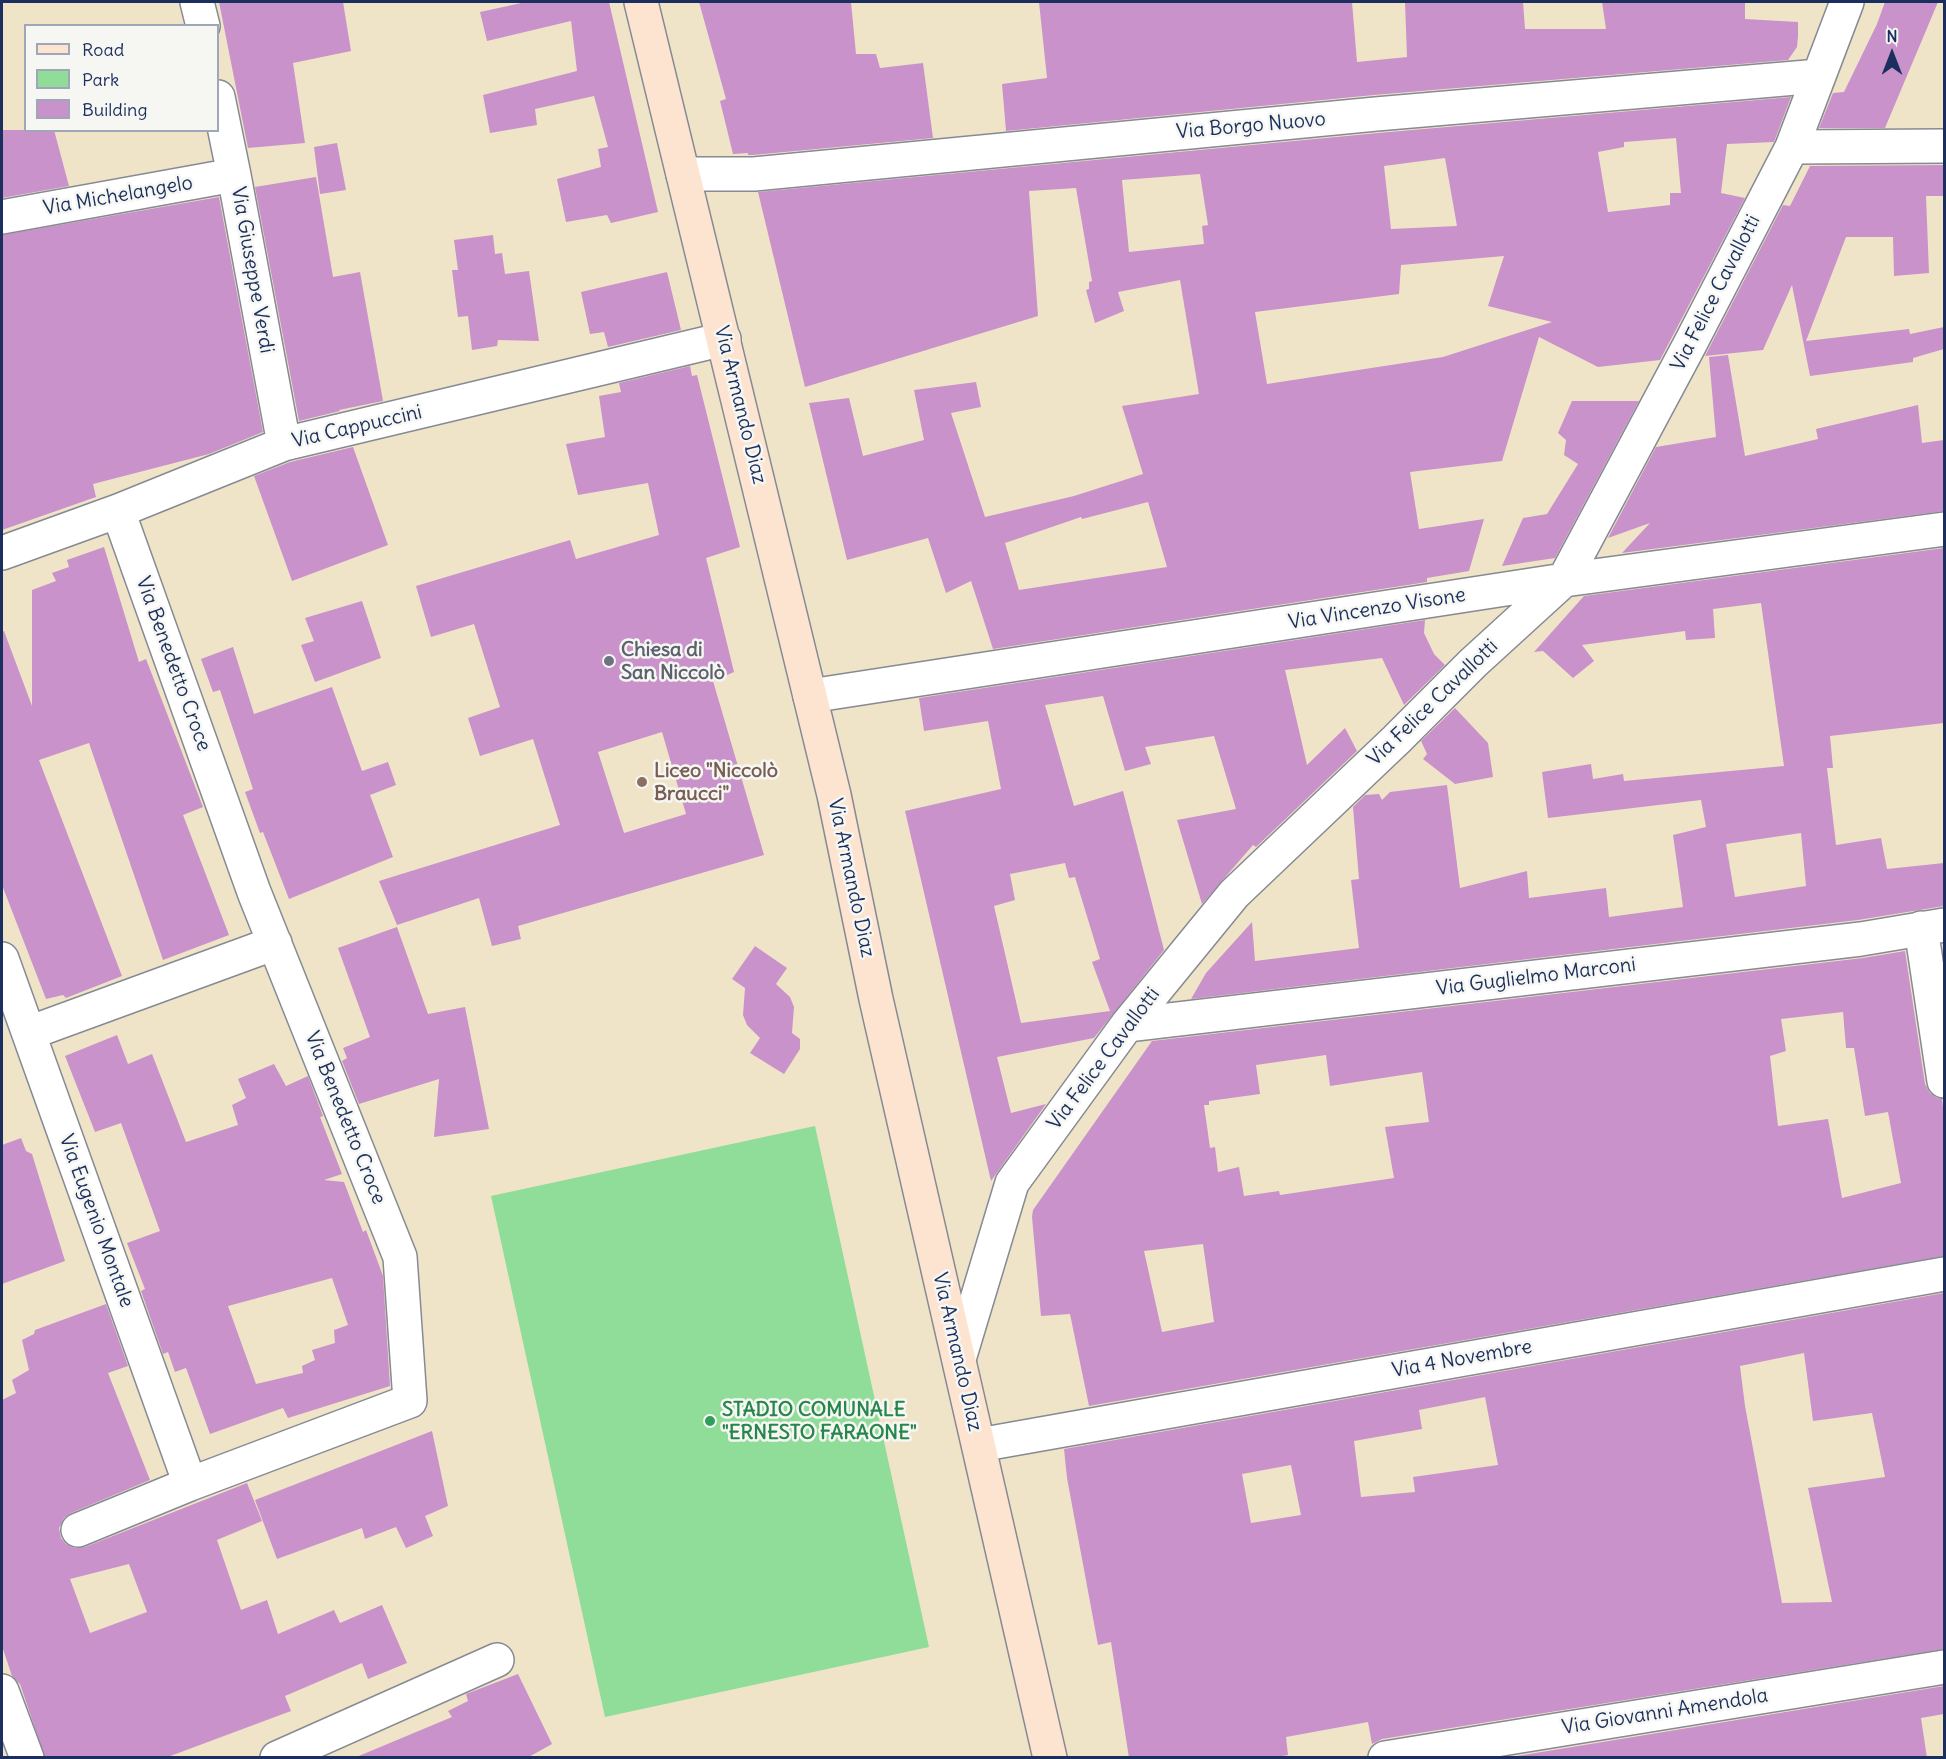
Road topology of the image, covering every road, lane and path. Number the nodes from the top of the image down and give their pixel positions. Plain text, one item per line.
1 (197, 2) edge
2 (641, 2) edge
3 (1847, 2) edge
4 (202, 24) edge
5 (1819, 76) junction
6 (219, 102) edge
7 (1944, 146) edge
8 (1792, 147) junction
9 (683, 174) junction
10 (234, 175) junction
11 (2, 217) edge
12 (724, 339) junction
13 (284, 444) junction
14 (118, 511) junction
15 (1944, 529) edge
16 (2, 553) edge
17 (1564, 580) junction
18 (810, 696) junction
19 (1933, 927) edge
20 (275, 943) junction
21 (2, 959) edge
22 (1126, 1025) junction
23 (30, 1033) junction
24 (1944, 1081) edge
25 (1944, 1274) edge
26 (959, 1359) junction
27 (979, 1445) junction
28 (190, 1484) junction
29 (78, 1530) dead end
30 (497, 1660) dead end
31 (1944, 1667) edge
32 (2, 1691) edge
33 (27, 1758) edge
34 (277, 1758) edge
35 (1050, 1758) edge
36 (1384, 1758) edge

1 - 4 street
2 - 9 street, Via Armando Diaz
3 - 5 street, Via Felice Cavallotti
5 - 8 street, Via Felice Cavallotti
5 - 9 street, Via Borgo Nuovo
6 - 10 street, Via Giuseppe Verdi
7 - 8 street
8 - 17 street, Via Felice Cavallotti
9 - 12 street, Via Armando Diaz
10 - 11 street, Via Michelangelo
10 - 13 street, Via Giuseppe Verdi
12 - 13 street, Via Cappuccini
12 - 18 street, Via Armando Diaz
13 - 14 street, Via Cappuccini
14 - 16 street, Via Cappuccini
14 - 20 street, Via Benedetto Croce
15 - 17 street, Via Vincenzo Visone
17 - 18 street, Via Vincenzo Visone
17 - 22 street, Via Felice Cavallotti
18 - 26 street, Via Armando Diaz
19 - 22 street, Via Guglielmo Marconi
19 - 24 street
20 - 23 street
20 - 28 street, Via Benedetto Croce
21 - 23 street, Via Eugenio Montale
22 - 26 street, Via Felice Cavallotti
23 - 28 street, Via Eugenio Montale
25 - 27 street, Via 4 Novembre
26 - 27 street, Via Armando Diaz
27 - 35 street, Via Armando Diaz
28 - 29 street, Via Benedetto Croce
30 - 34 street
31 - 36 street, Via Giovanni Amendola
32 - 33 street

